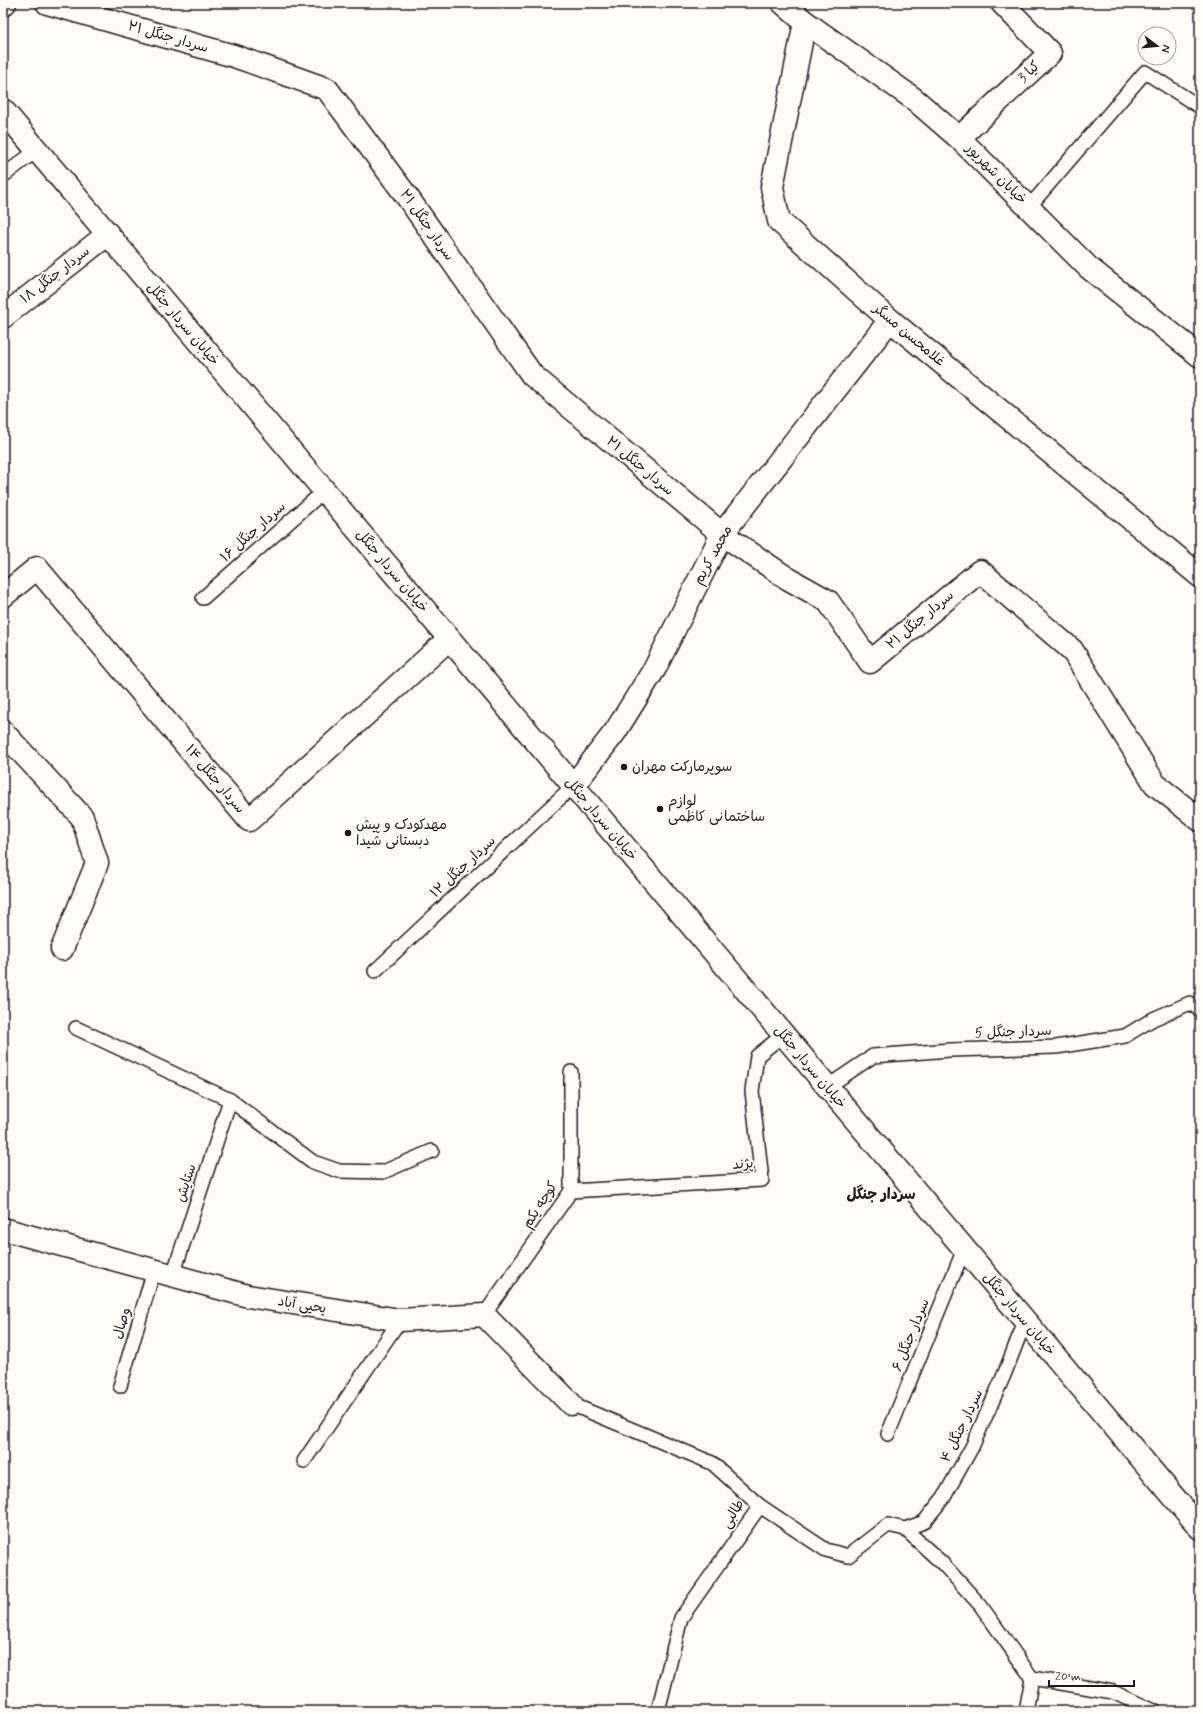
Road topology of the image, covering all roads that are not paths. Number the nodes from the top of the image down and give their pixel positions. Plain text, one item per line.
1 (47, 3) edge
2 (783, 3) edge
3 (1002, 3) edge
4 (805, 22) junction
5 (1200, 107) edge
6 (3, 110) edge
7 (959, 138) junction
8 (37, 150) junction
9 (3, 176) edge
10 (1029, 207) junction
11 (108, 234) junction
12 (3, 317) edge
13 (890, 320) junction
14 (1200, 356) edge
15 (324, 491) junction
16 (722, 534) junction
17 (1200, 576) edge
18 (3, 596) edge
19 (203, 598) dead end
20 (450, 639) junction
21 (3, 732) edge
22 (573, 786) junction
23 (1200, 820) edge
24 (62, 949) dead end
25 (375, 971) dead end
26 (1200, 1010) edge
27 (76, 1028) dead end
28 (783, 1035) junction
29 (571, 1072) dead end
30 (827, 1087) junction
31 (230, 1100) junction
32 (432, 1151) dead end
33 (571, 1191) junction
34 (3, 1229) edge
35 (964, 1249) junction
36 (164, 1273) junction
37 (484, 1315) junction
38 (400, 1320) junction
39 (1025, 1321) junction
40 (120, 1386) dead end
41 (571, 1404) joint
42 (888, 1434) dead end
43 (304, 1461) dead end
44 (760, 1506) junction
45 (1200, 1528) edge
46 (906, 1529) junction
47 (1032, 1678) junction
48 (658, 1711) edge
49 (1026, 1711) edge
50 (1154, 1711) edge

1 - 16 street, سردار جنگل ۲۱
2 - 4 street, خیابان شهریور
3 - 7 street, کیا 3
4 - 7 street, خیابان شهریور
4 - 13 street, غلامحسن مسگر
5 - 10 lane
6 - 8 street, خیابان سردار جنگل
7 - 10 street, خیابان شهریور
8 - 9 lane
8 - 11 street, خیابان سردار جنگل
10 - 14 street, خیابان شهریور
11 - 12 street, سردار جنگل ۱۸
11 - 15 street, خیابان سردار جنگل
13 - 16 street, محمد کریم
13 - 17 street, غلامحسن مسگر
15 - 19 lane, سردار جنگل ۱۶
15 - 20 street, خیابان سردار جنگل
16 - 22 street, محمد کریم
16 - 23 street, سردار جنگل ۲۱
18 - 20 street, سردار جنگل ۱۴
20 - 22 street, خیابان سردار جنگل
21 - 24 street
22 - 25 lane, سردار جنگل ۱۲
22 - 28 street, خیابان سردار جنگل
26 - 30 lane, سردار جنگل 5
27 - 31 lane
28 - 30 street, خیابان سردار جنگل
28 - 33 lane, پژند
29 - 33 lane, کوچه یکم
30 - 35 street, خیابان سردار جنگل
31 - 32 lane
31 - 36 lane, ستایش
33 - 37 lane, کوچه یکم
34 - 36 street, یحیی آباد
35 - 39 street, خیابان سردار جنگل
35 - 42 lane, سردار جنگل ۶
36 - 38 street, یحیی آباد
36 - 40 lane, وصال
37 - 38 street, یحیی آباد
37 - 41 street
38 - 43 lane
39 - 45 street, خیابان سردار جنگل
39 - 46 lane, سردار جنگل ۴
41 - 44 lane, طالبی
44 - 46 lane
44 - 48 lane, طالبی
46 - 47 lane
47 - 49 lane
47 - 50 lane

